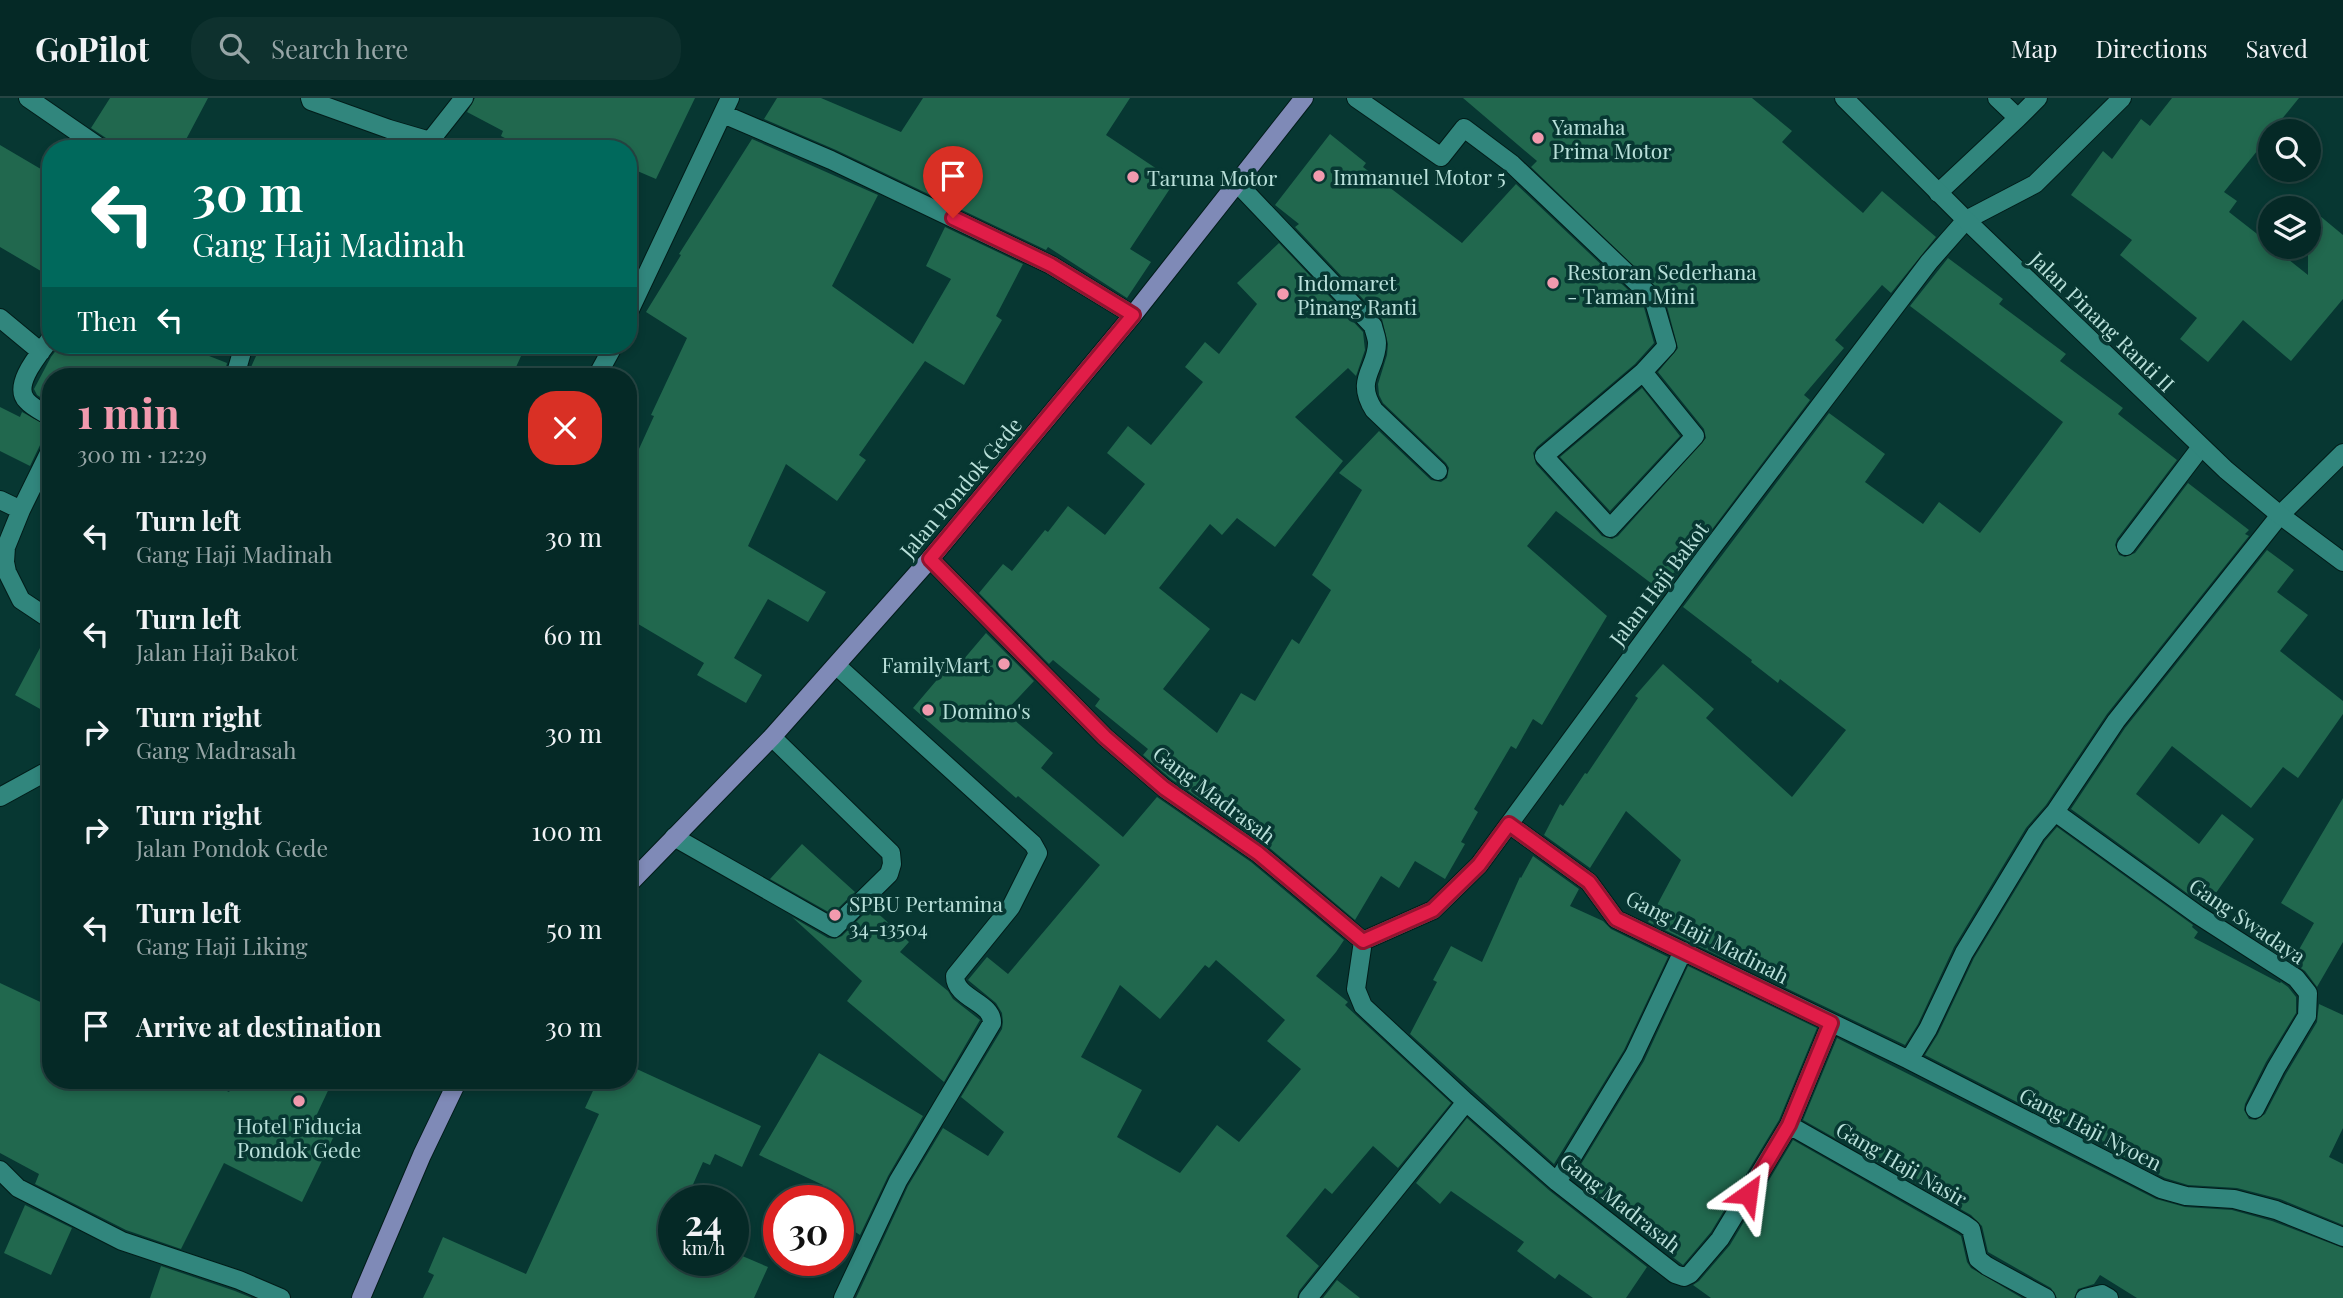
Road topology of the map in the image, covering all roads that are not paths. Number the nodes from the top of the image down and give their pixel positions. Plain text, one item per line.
1 (28, 98) edge
2 (310, 98) edge
3 (464, 98) edge
4 (1304, 98) edge
5 (1356, 98) edge
6 (1844, 98) edge
7 (1997, 98) edge
8 (2038, 98) edge
9 (2122, 98) edge
10 (726, 106) edge
11 (2018, 118) junction
12 (89, 140) edge
13 (415, 140) edge
14 (432, 140) edge
15 (1238, 184) junction
16 (1938, 193) junction
17 (1966, 220) junction
18 (637, 295) edge
19 (1133, 315) junction
20 (0, 318) edge
21 (42, 343) edge
22 (42, 351) edge
23 (1643, 372) junction
24 (42, 411) edge
25 (2201, 447) junction
26 (2343, 453) edge
27 (42, 467) edge
28 (1438, 471) dead end
29 (0, 500) edge
30 (21, 510) junction
31 (2280, 515) junction
32 (2126, 546) dead end
33 (930, 559) junction
34 (2343, 562) edge
35 (42, 614) edge
36 (837, 666) junction
37 (772, 737) junction
38 (42, 774) edge
39 (0, 797) edge
40 (2055, 812) junction
41 (1509, 824) junction
42 (674, 837) junction
43 (637, 876) edge
44 (1363, 941) junction
45 (1683, 951) junction
46 (1831, 1023) junction
47 (1909, 1060) junction
48 (454, 1089) edge
49 (1466, 1102) junction
50 (2255, 1108) dead end
51 (1789, 1125) junction
52 (0, 1170) edge
53 (1557, 1182) junction
54 (2343, 1237) edge
55 (281, 1298) edge
56 (361, 1298) edge
57 (843, 1298) edge
58 (1308, 1298) edge
59 (2046, 1298) edge
60 (2085, 1298) edge
61 (2109, 1298) edge

1 - 12 street
2 - 13 street
3 - 14 street
4 - 15 main road, Jalan Pondok Gede
5 - 23 street
6 - 16 street, Jalan Pinang Ranti II
7 - 11 street
8 - 11 street
9 - 17 street
10 - 18 street
10 - 19 street
11 - 16 street
15 - 19 main road, Jalan Pondok Gede
15 - 28 street
16 - 17 street, Jalan Pinang Ranti II
17 - 25 street, Jalan Pinang Ranti II
17 - 41 street, Jalan Haji Bakot
19 - 33 main road, Jalan Pondok Gede
20 - 21 street
22 - 24 street
23 - 23 street
25 - 31 street, Jalan Pinang Ranti II
25 - 32 street
26 - 31 street
27 - 30 street
29 - 30 street
30 - 35 street
31 - 34 street, Jalan Pinang Ranti II
31 - 40 street
33 - 36 main road, Jalan Pondok Gede
33 - 44 street, Gang Madrasah
36 - 37 main road, Jalan Pondok Gede
36 - 57 street
37 - 42 main road, Jalan Pondok Gede
37 - 42 street
38 - 39 street
40 - 47 street
40 - 50 street, Gang Swadaya
41 - 44 street, Jalan Haji Bakot
41 - 45 street, Gang Haji Madinah
42 - 43 main road, Jalan Pondok Gede
44 - 49 street, Gang Madrasah
45 - 46 street, Gang Haji Madinah
45 - 53 street
46 - 47 street, Gang Haji Nyoen
46 - 51 street, Gang Madrasah
47 - 54 street, Gang Haji Nyoen
48 - 56 main road
49 - 53 street, Gang Madrasah
49 - 58 street
51 - 53 street, Gang Madrasah
51 - 59 street, Gang Haji Nasir
52 - 55 street
60 - 61 street

